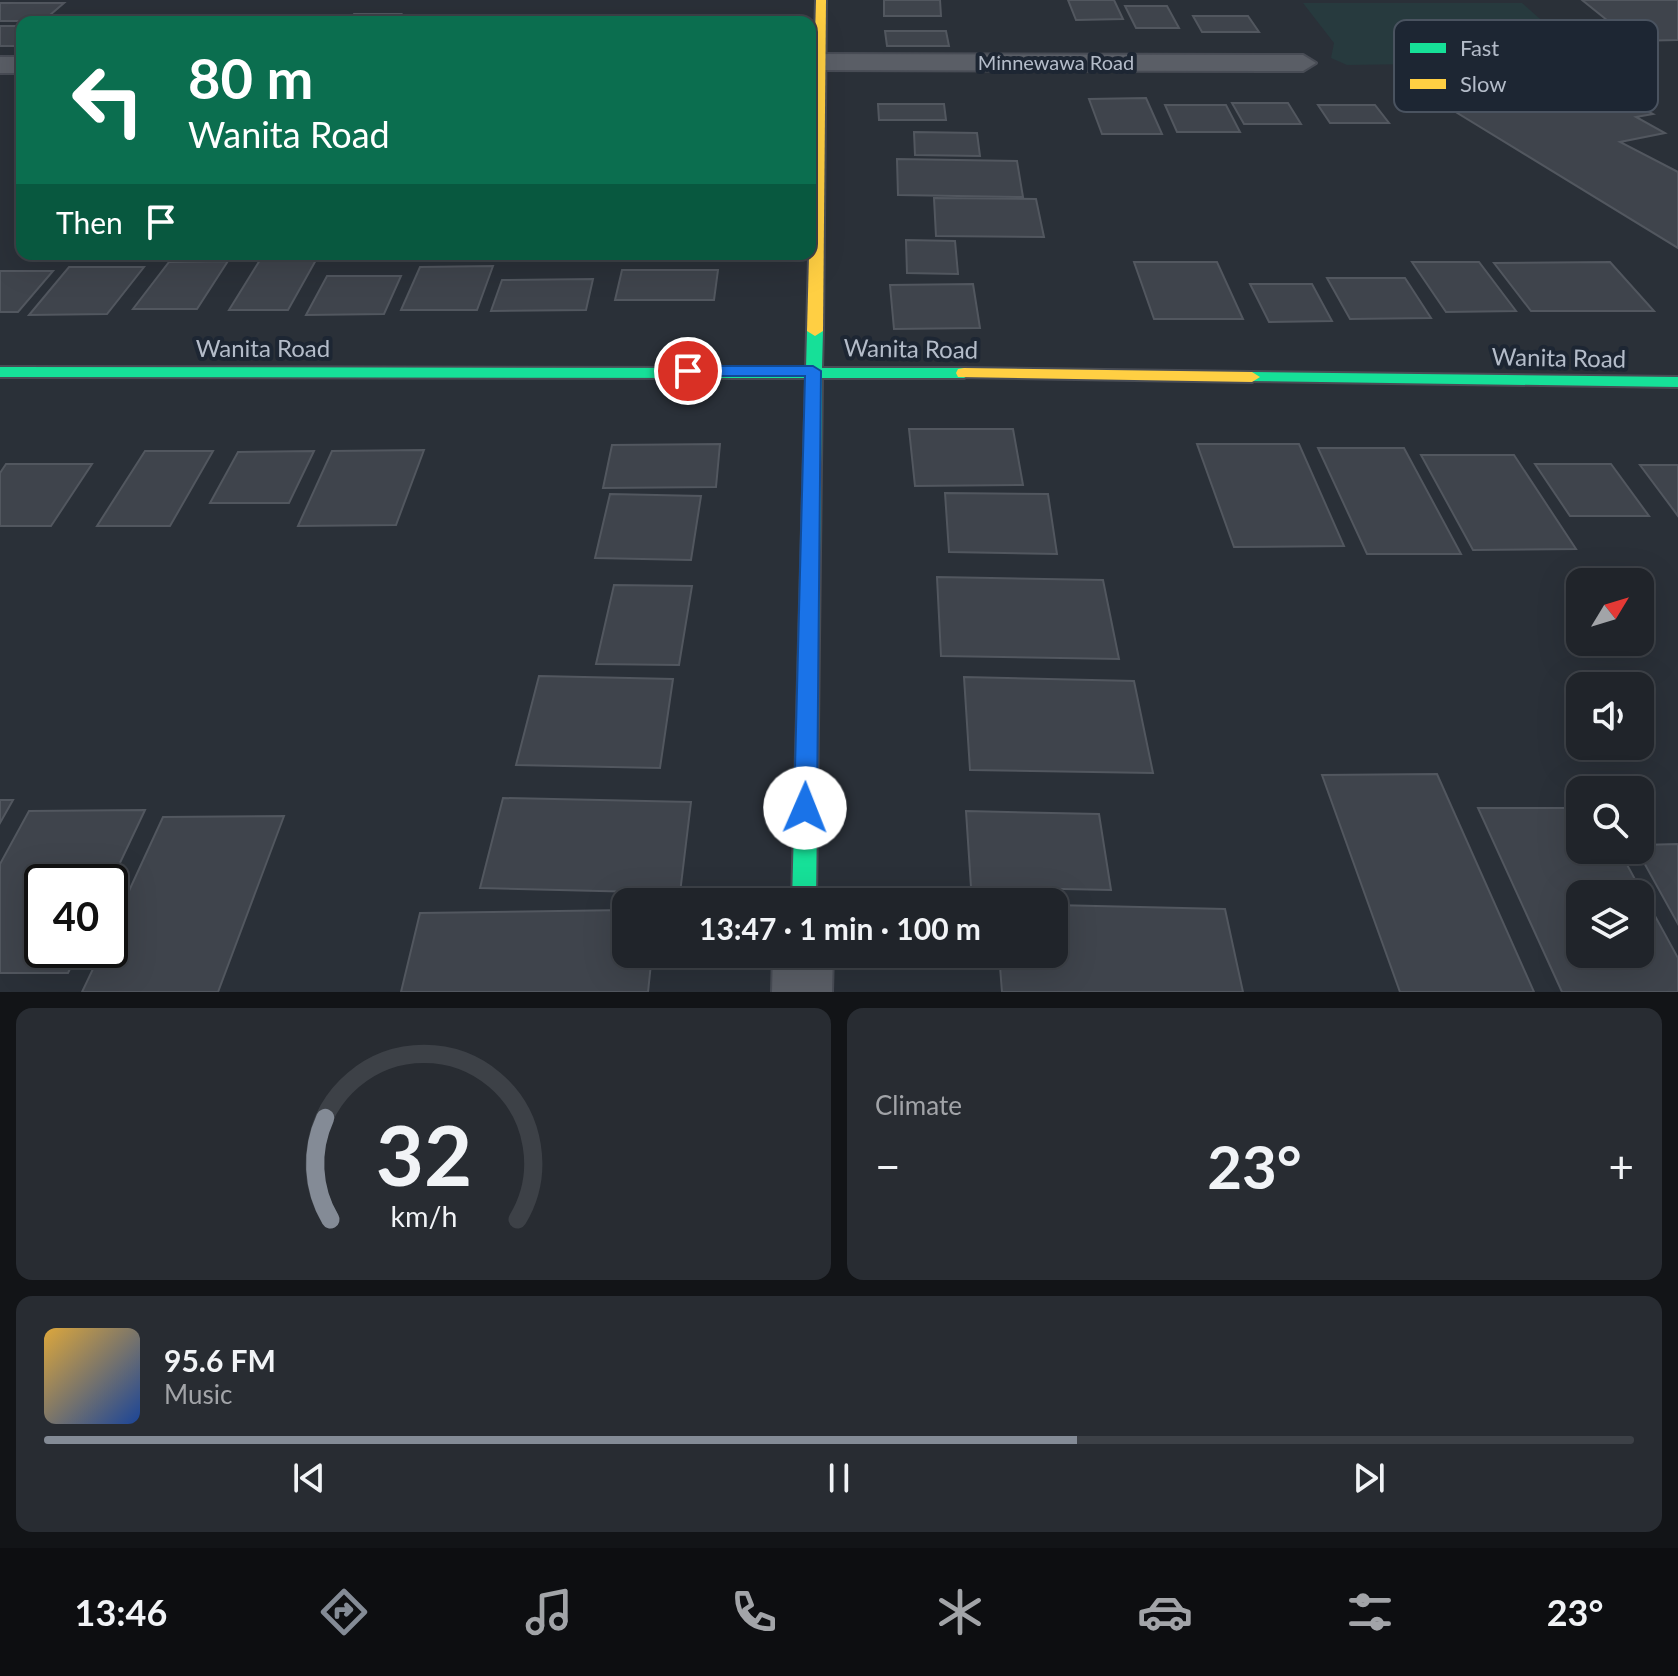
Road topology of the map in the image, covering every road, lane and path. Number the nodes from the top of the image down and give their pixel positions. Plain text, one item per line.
1 (821, 0) edge
2 (816, 52) edge
3 (816, 62) edge
4 (1303, 63) dead end
5 (814, 260) edge
6 (813, 371) junction
7 (0, 372) edge
8 (1678, 382) edge
9 (804, 888) edge
10 (803, 968) edge
11 (802, 992) edge

1 - 2 street
3 - 4 street, Minnewawa Road
5 - 6 street
6 - 7 street, Wanita Road
6 - 8 street, Wanita Road
6 - 9 street
10 - 11 street

